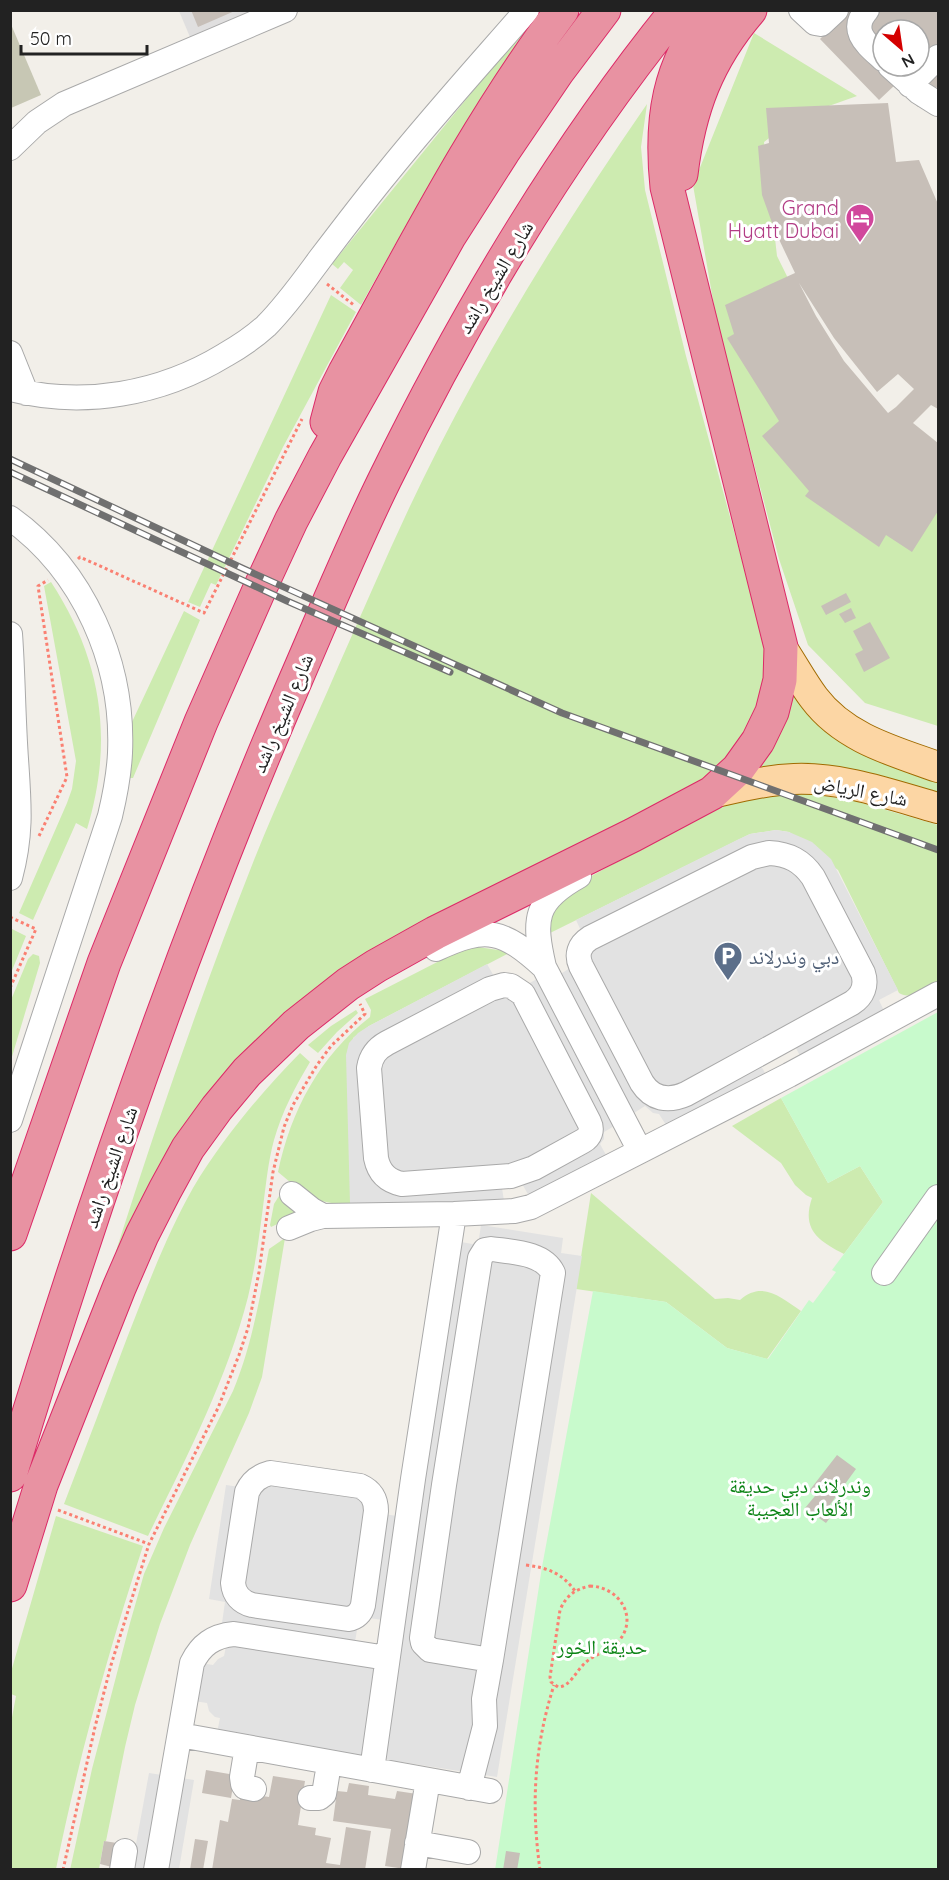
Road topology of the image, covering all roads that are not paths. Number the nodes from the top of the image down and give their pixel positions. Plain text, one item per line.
1 (285, 10) edge
2 (527, 10) edge
3 (562, 10) edge
4 (604, 10) edge
5 (677, 10) edge
6 (711, 10) edge
7 (750, 10) edge
8 (801, 10) edge
9 (836, 10) edge
10 (867, 10) edge
11 (871, 46) edge
12 (939, 57) edge
13 (903, 78) edge
14 (910, 85) junction
15 (939, 104) edge
16 (10, 148) edge
17 (676, 220) junction
18 (10, 353) edge
19 (18, 391) edge
20 (325, 456) junction
21 (12, 523) edge
22 (10, 633) edge
23 (781, 647) junction
24 (939, 767) edge
25 (712, 793) junction
26 (939, 808) edge
27 (633, 835) junction
28 (12, 865) edge
29 (376, 966) junction
30 (544, 967) junction
31 (939, 994) edge
32 (773, 1046) junction
33 (789, 1075) junction
34 (10, 1119) edge
35 (640, 1151) junction
36 (556, 1156) junction
37 (572, 1187) junction
38 (292, 1194) dead end
39 (939, 1197) edge
40 (454, 1214) junction
41 (323, 1216) junction
42 (289, 1228) dead end
43 (10, 1234) edge
44 (884, 1273) dead end
45 (10, 1475) edge
46 (413, 1479) junction
47 (444, 1485) junction
48 (10, 1585) edge
49 (288, 1610) junction
50 (283, 1642) junction
51 (387, 1658) junction
52 (490, 1660) junction
53 (180, 1735) junction
54 (246, 1747) junction
55 (280, 1754) junction
56 (364, 1769) junction
57 (327, 1776) junction
58 (428, 1780) junction
59 (254, 1789) dead end
60 (310, 1798) dead end
61 (417, 1843) junction
62 (468, 1852) dead end
63 (156, 1869) edge
64 (413, 1869) edge

1 - 16 street
2 - 19 street
3 - 20 highway
4 - 20 highway
5 - 45 highway, شارع الشيخ راشد
6 - 17 highway
7 - 17 highway
8 - 9 street
10 - 11 street
12 - 14 street
13 - 14 street
14 - 15 street
17 - 23 highway
18 - 19 street
20 - 43 highway
21 - 34 street
22 - 28 street
23 - 24 main road, شارع الرياض
23 - 25 highway
25 - 26 main road, شارع الرياض
25 - 27 highway
27 - 29 highway
27 - 30 street
29 - 30 street
29 - 48 highway
30 - 35 street
31 - 33 street
32 - 32 street
32 - 33 street
33 - 35 street
35 - 37 street
36 - 36 street
36 - 37 street
37 - 40 street
38 - 41 street
39 - 44 street
40 - 41 street
40 - 46 street
41 - 42 street
46 - 47 street
46 - 51 street
47 - 52 street
47 - 52 street
49 - 49 street
49 - 50 street
50 - 51 street
50 - 53 street
51 - 56 street
52 - 58 street
53 - 54 street
53 - 63 street
54 - 55 street
54 - 59 street
55 - 56 street
55 - 57 street
56 - 57 street
56 - 58 street
57 - 60 street
58 - 61 street
61 - 62 street
61 - 64 street

